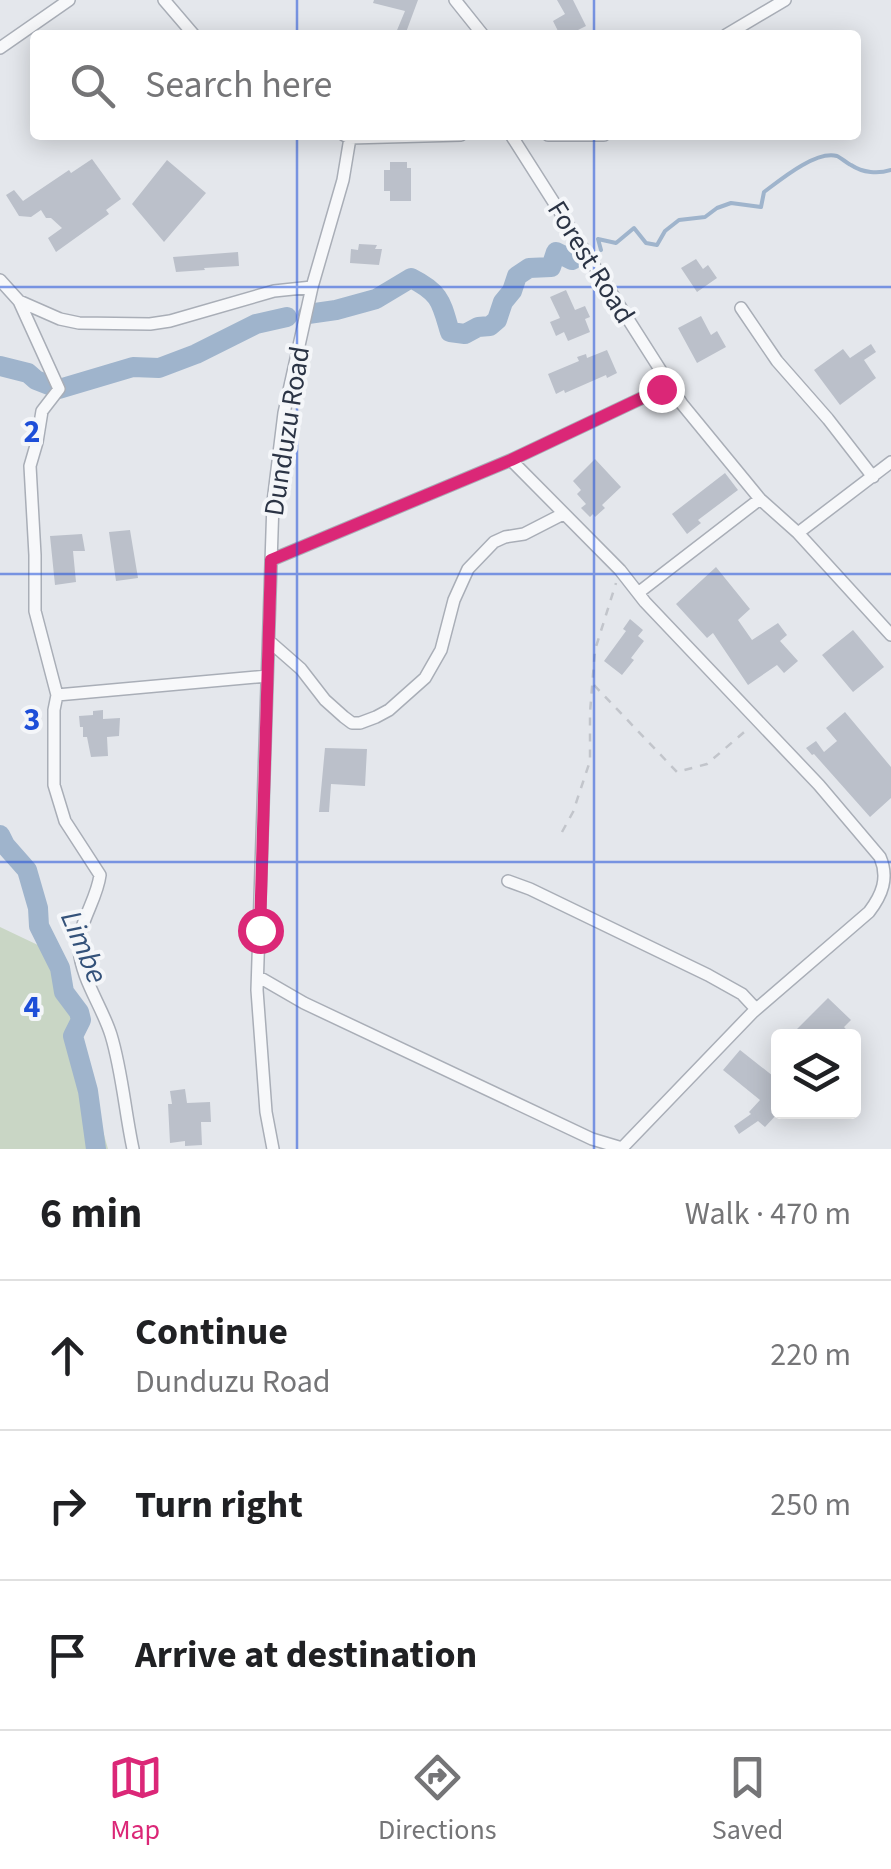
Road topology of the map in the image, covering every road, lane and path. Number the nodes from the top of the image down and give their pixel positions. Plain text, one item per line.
1 (69, 0) edge
2 (164, 0) edge
3 (455, 0) edge
4 (784, 0) edge
5 (190, 30) edge
6 (479, 30) edge
7 (734, 30) edge
8 (0, 48) edge
9 (347, 140) edge
10 (513, 140) edge
11 (0, 280) edge
12 (312, 287) junction
13 (19, 301) junction
14 (742, 308) dead end
15 (671, 389) junction
16 (511, 460) junction
17 (891, 462) edge
18 (872, 477) junction
19 (760, 499) junction
20 (563, 514) junction
21 (798, 533) junction
22 (271, 560) junction
23 (620, 570) junction
24 (638, 593) junction
25 (891, 635) edge
26 (270, 640) junction
27 (267, 676) junction
28 (593, 684) junction
29 (57, 695) junction
30 (758, 720) junction
31 (562, 832) dead end
32 (508, 880) dead end
33 (259, 977) junction
34 (756, 1009) junction
35 (133, 1149) edge
36 (273, 1149) edge
37 (623, 1149) edge

1 - 8 street
2 - 5 street
3 - 6 street
4 - 7 street
9 - 12 street, Dunduzu Road
10 - 15 street, Forest Road
11 - 13 street
12 - 13 street
12 - 22 street, Dunduzu Road
13 - 29 street
14 - 18 street
15 - 16 street
15 - 19 street, Forest Road
16 - 20 street
16 - 22 street
17 - 18 street
18 - 21 street
19 - 21 street, Forest Road
19 - 24 street
20 - 23 street
20 - 26 street
21 - 25 street, Forest Road
22 - 26 street, Dunduzu Road
23 - 24 street
23 - 28 path
24 - 30 street
26 - 27 street, Dunduzu Road
27 - 29 street
27 - 33 street, Dunduzu Road
28 - 30 path
28 - 31 path
29 - 35 street
30 - 34 street
32 - 34 street
33 - 36 street, Dunduzu Road
33 - 37 street
34 - 37 street

